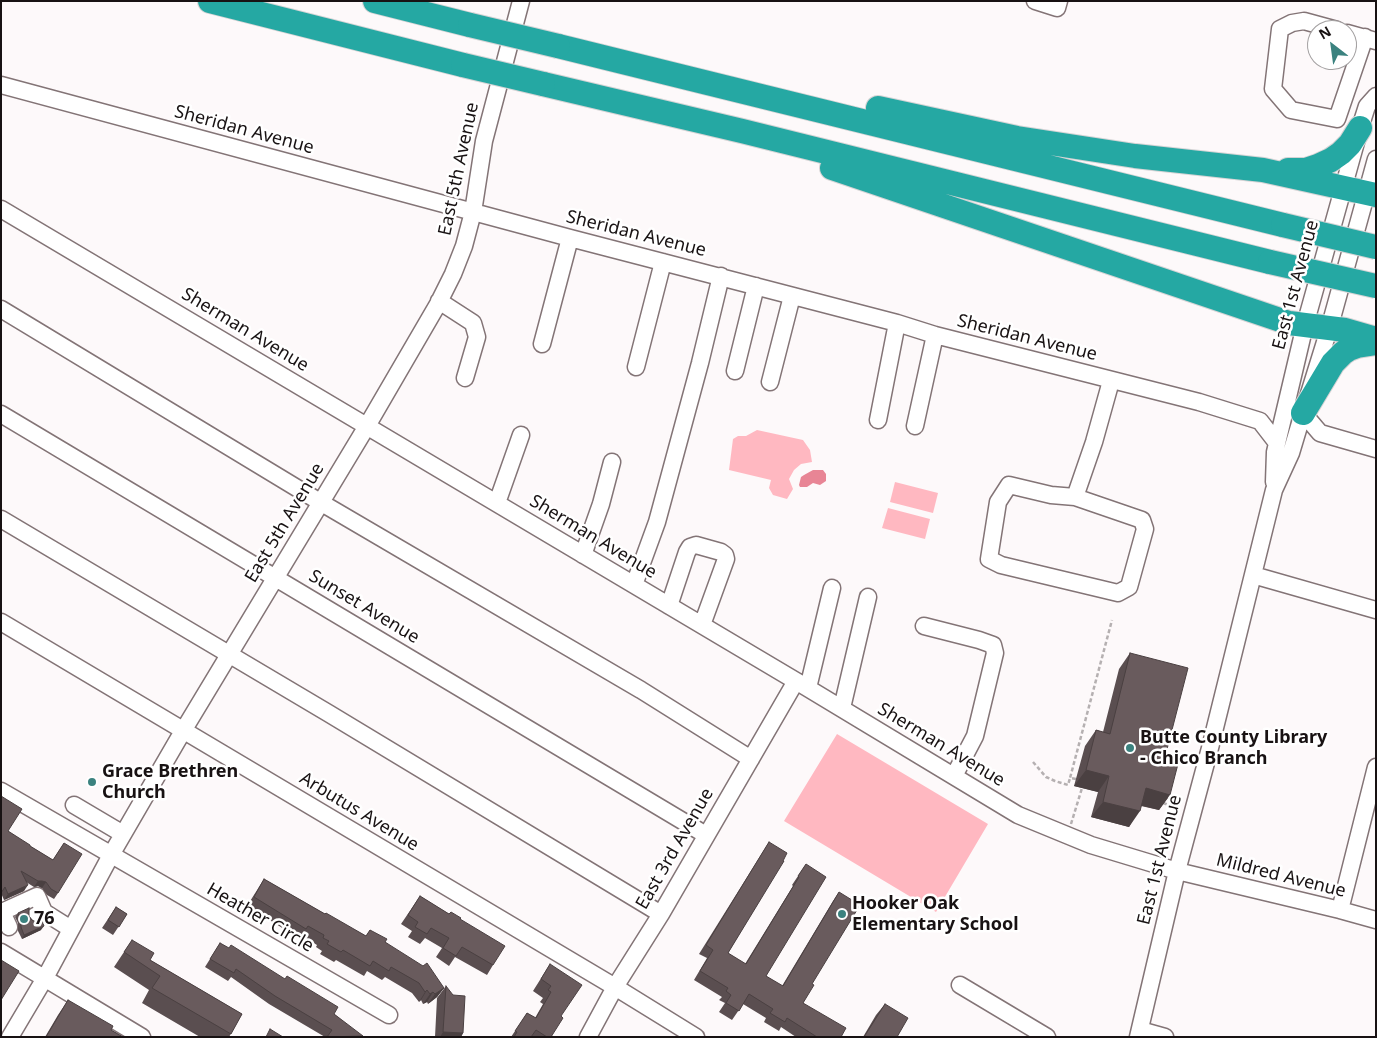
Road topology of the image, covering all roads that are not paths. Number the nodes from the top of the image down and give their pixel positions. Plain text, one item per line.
1 (210, 1) edge
2 (375, 1) edge
3 (521, 1) edge
4 (1035, 1) edge
5 (1059, 1) edge
6 (1307, 22) edge
7 (1357, 36) edge
8 (1370, 39) edge
9 (1, 86) edge
10 (760, 96) junction
11 (1376, 96) edge
12 (1360, 128) junction
13 (742, 131) junction
14 (1376, 159) edge
15 (1263, 170) junction
16 (1342, 187) junction
17 (1372, 194) edge
18 (1, 209) edge
19 (473, 212) junction
20 (570, 238) junction
21 (1376, 247) edge
22 (663, 262) junction
23 (721, 276) junction
24 (756, 286) junction
25 (1376, 286) edge
26 (792, 296) junction
27 (439, 302) junction
28 (1, 309) edge
29 (897, 323) junction
30 (1305, 324) junction
31 (1329, 328) junction
32 (935, 335) junction
33 (1376, 339) edge
34 (1376, 343) edge
35 (542, 344) dead end
36 (636, 367) dead end
37 (735, 370) dead end
38 (465, 378) dead end
39 (1112, 381) junction
40 (770, 382) dead end
41 (1295, 407) junction
42 (1, 414) edge
43 (878, 420) dead end
44 (1260, 421) junction
45 (366, 426) junction
46 (915, 426) dead end
47 (1320, 433) junction
48 (521, 435) dead end
49 (1277, 443) junction
50 (1294, 443) junction
51 (1376, 449) edge
52 (612, 462) dead end
53 (1274, 490) junction
54 (1075, 498) junction
55 (320, 502) junction
56 (497, 504) junction
57 (1, 520) edge
58 (583, 555) junction
59 (1253, 575) junction
60 (275, 577) junction
61 (634, 585) junction
62 (832, 588) dead end
63 (868, 597) dead end
64 (669, 606) junction
65 (1376, 610) edge
66 (1, 622) edge
67 (702, 625) junction
68 (924, 626) dead end
69 (229, 655) junction
70 (802, 685) junction
71 (842, 708) junction
72 (183, 731) junction
73 (751, 759) junction
74 (1376, 767) edge
75 (954, 776) junction
76 (1, 791) edge
77 (74, 805) dead end
78 (122, 834) junction
79 (706, 835) junction
80 (111, 855) junction
81 (1177, 870) junction
82 (1340, 910) junction
83 (660, 914) junction
84 (1376, 920) edge
85 (71, 929) junction
86 (9, 930) edge
87 (1, 952) edge
88 (45, 978) junction
89 (960, 985) dead end
90 (615, 987) junction
91 (389, 1015) dead end
92 (1139, 1033) edge
93 (10, 1037) edge
94 (142, 1037) edge
95 (588, 1037) edge
96 (696, 1037) edge
97 (1047, 1037) edge
98 (1166, 1037) edge

1 - 13 highway, bridge
2 - 10 highway, bridge
3 - 19 street, East 5th Avenue
4 - 5 street
6 - 8 street
7 - 8 street
9 - 19 street, Sheridan Avenue
10 - 15 highway
10 - 21 highway, bridge
11 - 12 street, East 1st Avenue
12 - 15 highway
12 - 16 street, East 1st Avenue
13 - 25 highway, bridge
13 - 30 highway
14 - 17 street, East 1st Avenue
15 - 16 highway
16 - 17 highway
16 - 30 street, East 1st Avenue
17 - 31 street, East 1st Avenue
18 - 45 street, Sherman Avenue
19 - 20 street, Sheridan Avenue
19 - 27 street, East 5th Avenue
20 - 22 street, Sheridan Avenue
20 - 35 street
22 - 23 street, Sheridan Avenue
22 - 36 street
23 - 24 street, Sheridan Avenue
23 - 61 street
24 - 26 street, Sheridan Avenue
24 - 37 street
26 - 29 street, Sheridan Avenue
26 - 40 street
27 - 38 street
27 - 45 street, East 5th Avenue
28 - 55 street
29 - 32 street, Sheridan Avenue
29 - 43 street
30 - 31 highway
30 - 41 street, East 1st Avenue
31 - 33 highway
31 - 41 street, East 1st Avenue
32 - 39 street, Sheridan Avenue
32 - 46 street
34 - 41 highway
39 - 44 street, Sheridan Avenue
39 - 54 street
41 - 44 street
41 - 47 street
41 - 49 street, East 1st Avenue
41 - 50 street, East 1st Avenue
42 - 60 street, Sunset Avenue
44 - 49 street
45 - 55 street, East 5th Avenue
45 - 56 street, Sherman Avenue
47 - 50 street
47 - 51 street
48 - 56 street
49 - 53 street, East 1st Avenue
50 - 53 street, East 1st Avenue
52 - 58 street
53 - 59 street, East 1st Avenue
54 - 54 street
55 - 60 street, East 5th Avenue
55 - 73 street
56 - 58 street, Sherman Avenue
57 - 69 street
58 - 61 street, Sherman Avenue
59 - 65 street
59 - 81 street, East 1st Avenue
60 - 69 street, East 5th Avenue
60 - 79 street, Sunset Avenue
61 - 64 street, Sherman Avenue
62 - 70 street, East 3rd Avenue
63 - 71 street
64 - 67 street, Sherman Avenue
64 - 67 street
66 - 72 street, Arbutus Avenue
67 - 70 street, Sherman Avenue
68 - 75 street
69 - 72 street, East 5th Avenue
69 - 83 street
70 - 71 street, Sherman Avenue
70 - 73 street, East 3rd Avenue
71 - 75 street, Sherman Avenue
72 - 78 street, East 5th Avenue
72 - 90 street, Arbutus Avenue
73 - 79 street, East 3rd Avenue
74 - 82 street
75 - 81 street, Sherman Avenue
76 - 80 street, Heather Circle
77 - 78 street
78 - 80 street, East 5th Avenue
79 - 83 street, East 3rd Avenue
80 - 85 street, East 5th Avenue
80 - 91 street, Heather Circle
81 - 82 street, Mildred Avenue
81 - 92 street, East 1st Avenue
82 - 84 street, Mildred Avenue
83 - 90 street, East 3rd Avenue
85 - 86 street
85 - 88 street, East 5th Avenue
87 - 88 street
88 - 93 street, East 5th Avenue
88 - 94 street
89 - 97 street
90 - 95 street, East 3rd Avenue
90 - 96 street, Arbutus Avenue
92 - 98 street

